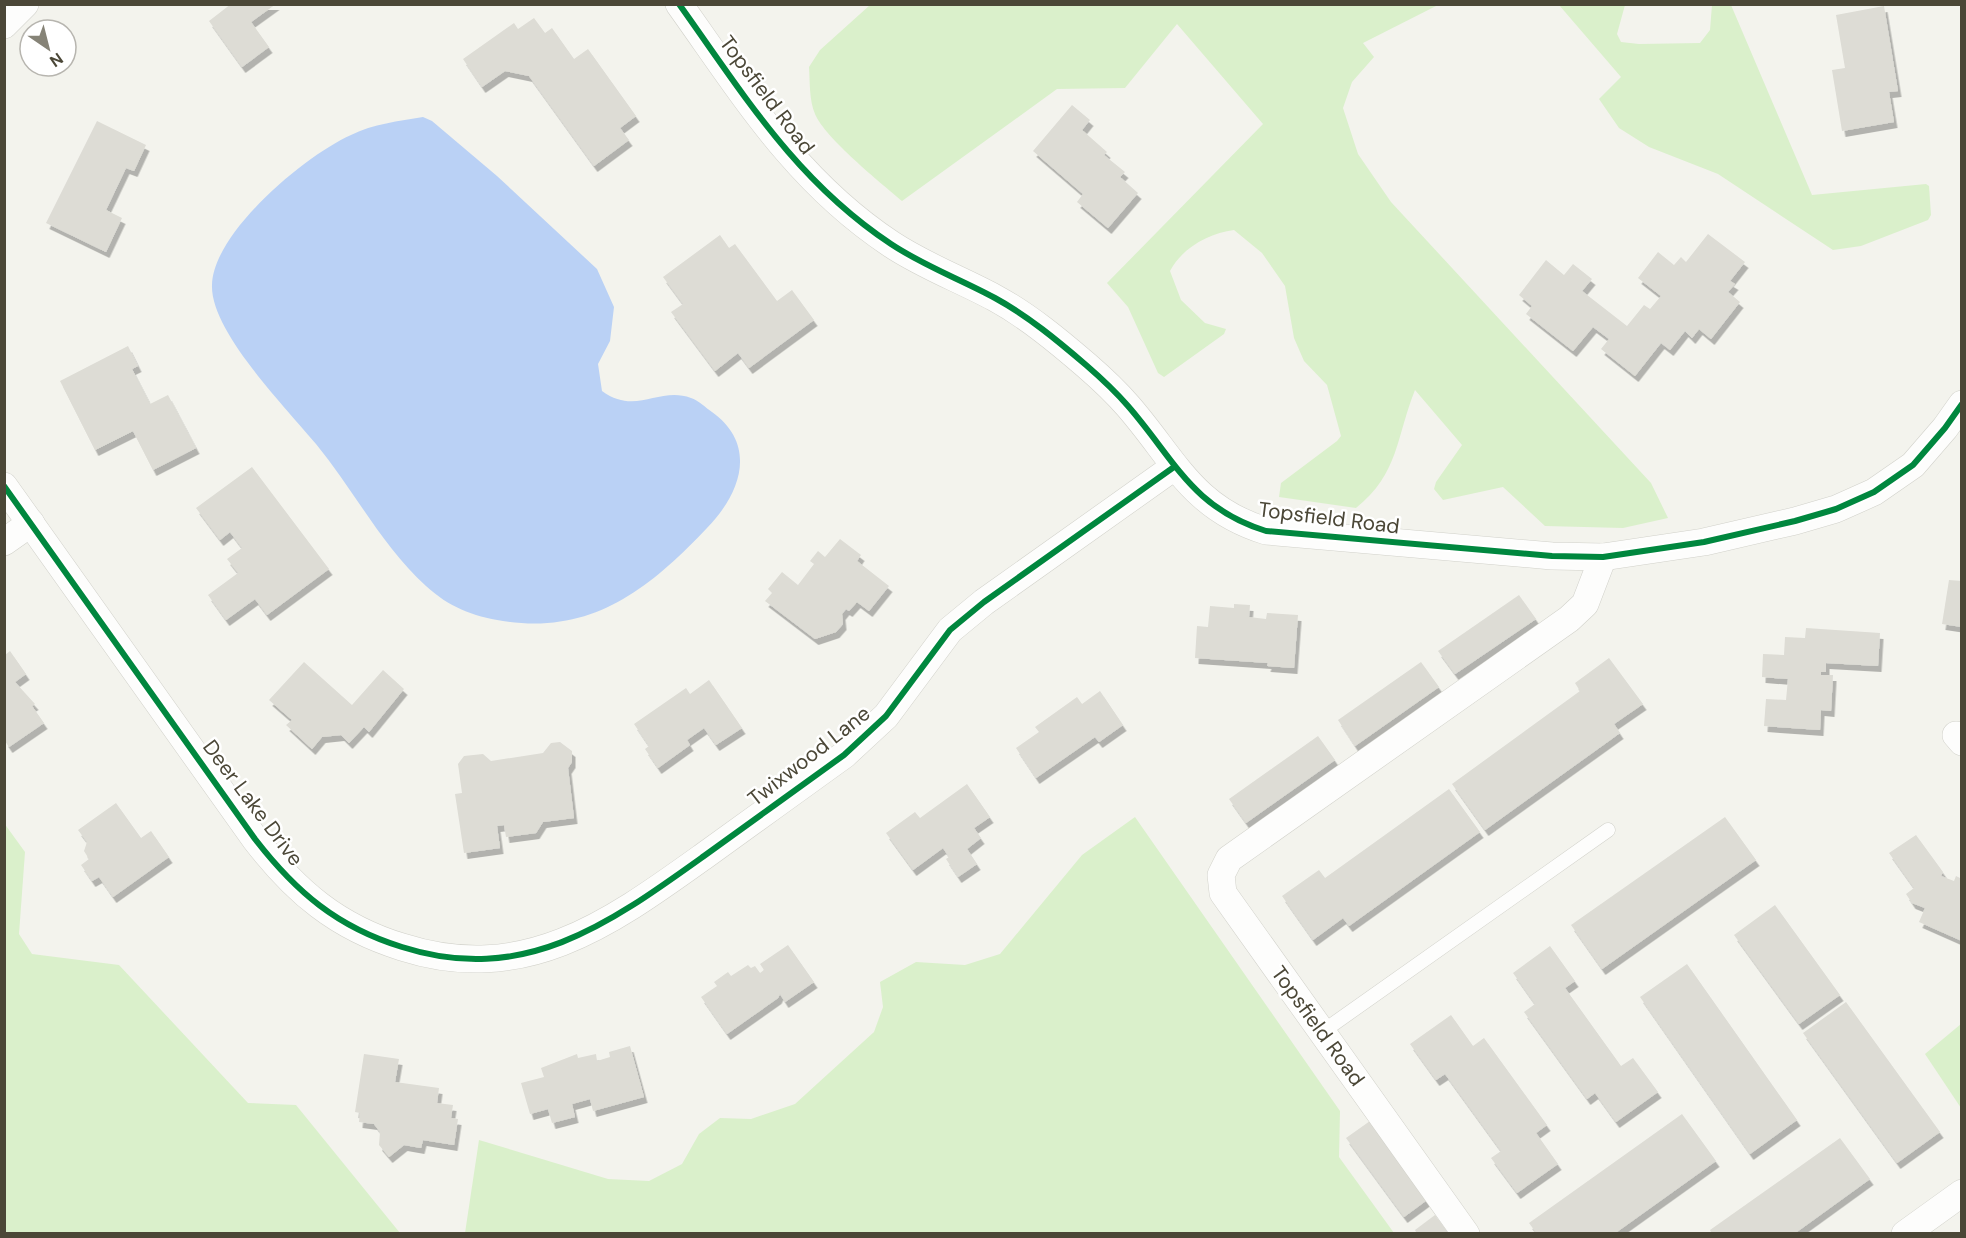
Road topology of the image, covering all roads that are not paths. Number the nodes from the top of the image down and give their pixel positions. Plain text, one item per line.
1 (25, 4) edge
2 (679, 4) edge
3 (4, 25) edge
4 (1962, 404) edge
5 (1174, 467) junction
6 (4, 486) edge
7 (31, 523) junction
8 (4, 543) edge
9 (1603, 557) junction
10 (1608, 830) dead end
11 (583, 935) joint
12 (1322, 1032) junction
13 (1962, 1193) edge
14 (1466, 1233) edge
15 (1905, 1233) edge

1 - 3 street
2 - 5 street, Topsfield Road
4 - 9 street, Topsfield Road
5 - 9 street, Topsfield Road
5 - 11 street, Twixwood Lane
6 - 7 street, Deer Lake Drive
7 - 8 street
7 - 11 street, Deer Lake Drive
9 - 12 street, Topsfield Road
10 - 12 lane
12 - 14 street, Topsfield Road
13 - 15 street

